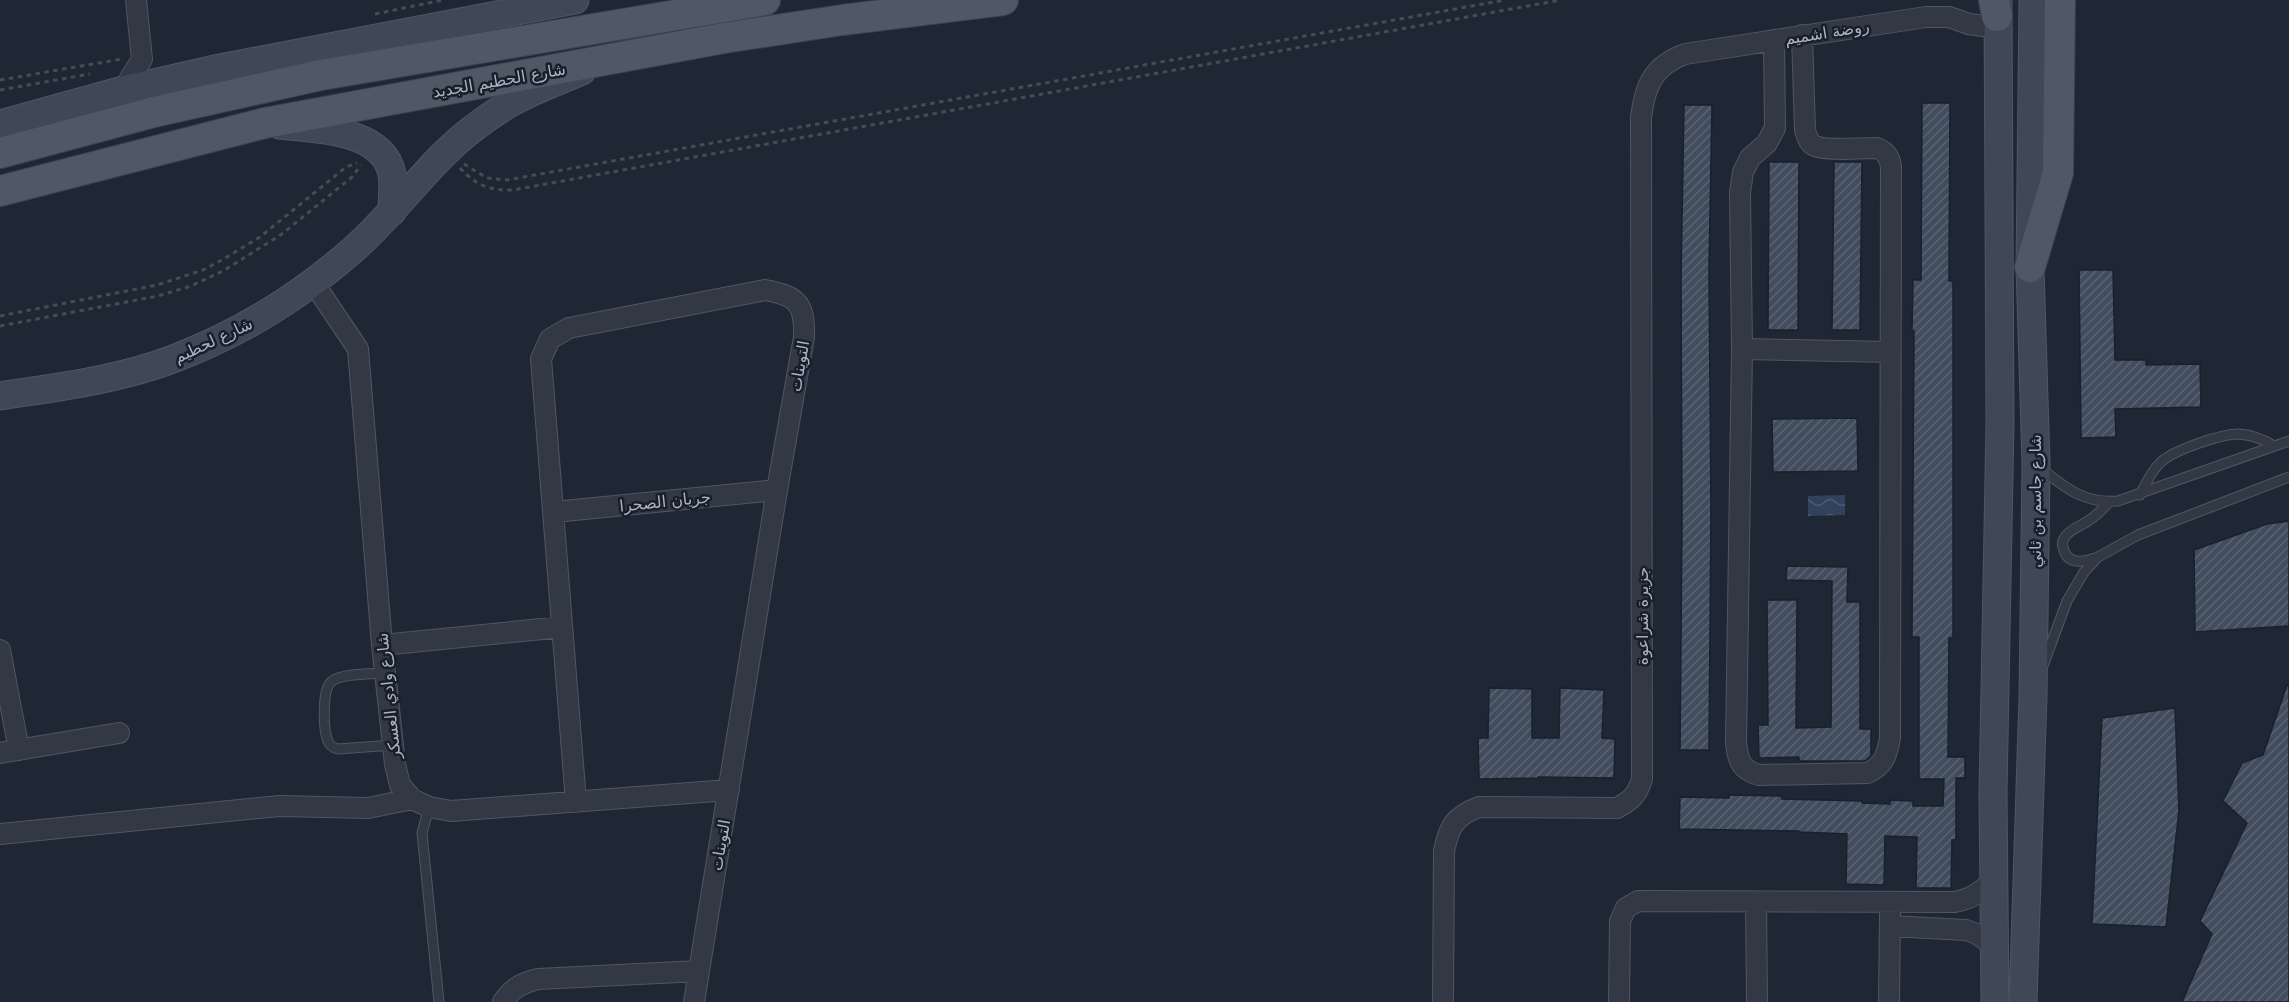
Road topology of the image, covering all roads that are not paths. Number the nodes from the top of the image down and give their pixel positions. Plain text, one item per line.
1 (136, 0) edge
2 (575, 0) edge
3 (765, 0) edge
4 (1003, 0) edge
5 (2033, 0) edge
6 (2060, 0) edge
7 (510, 7) edge
8 (1996, 11) edge
9 (1802, 35) junction
10 (1774, 40) junction
11 (604, 61) junction
12 (1660, 67) joint
13 (129, 68) junction
14 (170, 79) junction
15 (266, 123) junction
16 (0, 124) edge
17 (0, 153) edge
18 (0, 191) edge
19 (392, 212) junction
20 (2030, 267) junction
21 (314, 282) junction
22 (1742, 350) junction
23 (1891, 352) junction
24 (0, 396) edge
25 (2289, 441) edge
26 (2274, 446) junction
27 (2036, 464) junction
28 (2289, 477) edge
29 (777, 490) junction
30 (2140, 495) junction
31 (2109, 502) junction
32 (554, 512) junction
33 (2098, 558) junction
34 (562, 627) junction
35 (382, 645) junction
36 (0, 650) edge
37 (385, 673) junction
38 (2032, 697) junction
39 (119, 733) dead end
40 (393, 745) junction
41 (9, 752) edge
42 (729, 790) junction
43 (576, 802) junction
44 (421, 803) junction
45 (0, 834) edge
46 (1994, 878) junction
47 (1756, 902) junction
48 (1890, 902) junction
49 (1890, 926) junction
50 (1994, 946) junction
51 (699, 970) junction
52 (439, 1002) edge
53 (503, 1002) edge
54 (694, 1002) edge
55 (1443, 1002) edge
56 (1619, 1002) edge
57 (1756, 1002) edge
58 (1889, 1002) edge
59 (1995, 1002) edge
60 (2023, 1002) edge

1 - 13 street
2 - 7 main road
3 - 17 main road, شارع الحطيم الجديد
4 - 11 main road, شارع الحطيم الجديد
5 - 20 main road, شارع جاسم بن ثاني
6 - 20 main road
7 - 14 main road
8 - 9 street, روضة اشميم
8 - 46 main road
9 - 10 street, روضة اشميم
9 - 23 street
10 - 12 street, روضة اشميم
10 - 22 street
11 - 15 main road, شارع الحطيم الجديد
11 - 19 main road, شارع لحطيم
12 - 55 street, جزيرة شراعوة
13 - 14 main road
13 - 14 street
13 - 16 main road
15 - 18 main road, شارع الحطيم الجديد
15 - 19 main road
19 - 21 main road, شارع لحطيم
20 - 27 main road, شارع جاسم بن ثاني
21 - 24 main road, شارع لحطيم
21 - 35 street, شارع وادي العسكر
22 - 23 street
22 - 23 street
25 - 26 lane
26 - 30 lane
26 - 30 lane
27 - 31 lane
27 - 38 main road, شارع جاسم بن ثاني
28 - 33 lane
29 - 32 street, جريان الصحرا
29 - 32 street, التوينات
29 - 42 street, التوينات
30 - 31 lane
31 - 33 lane
32 - 34 street, التوينات
33 - 38 lane
34 - 35 street
34 - 43 street, التوينات
35 - 37 street, شارع وادي العسكر
36 - 41 street
37 - 40 street, شارع وادي العسكر
37 - 40 lane
38 - 60 main road, شارع جاسم بن ثاني
39 - 41 street
40 - 44 street, شارع وادي العسكر
42 - 43 street
42 - 51 street, التوينات
43 - 44 street
44 - 45 street
44 - 52 lane
46 - 48 street
46 - 50 main road
47 - 48 street
47 - 56 street
47 - 57 street
48 - 49 street
49 - 50 street
49 - 58 street
50 - 59 main road
51 - 53 street
51 - 54 street, التوينات

